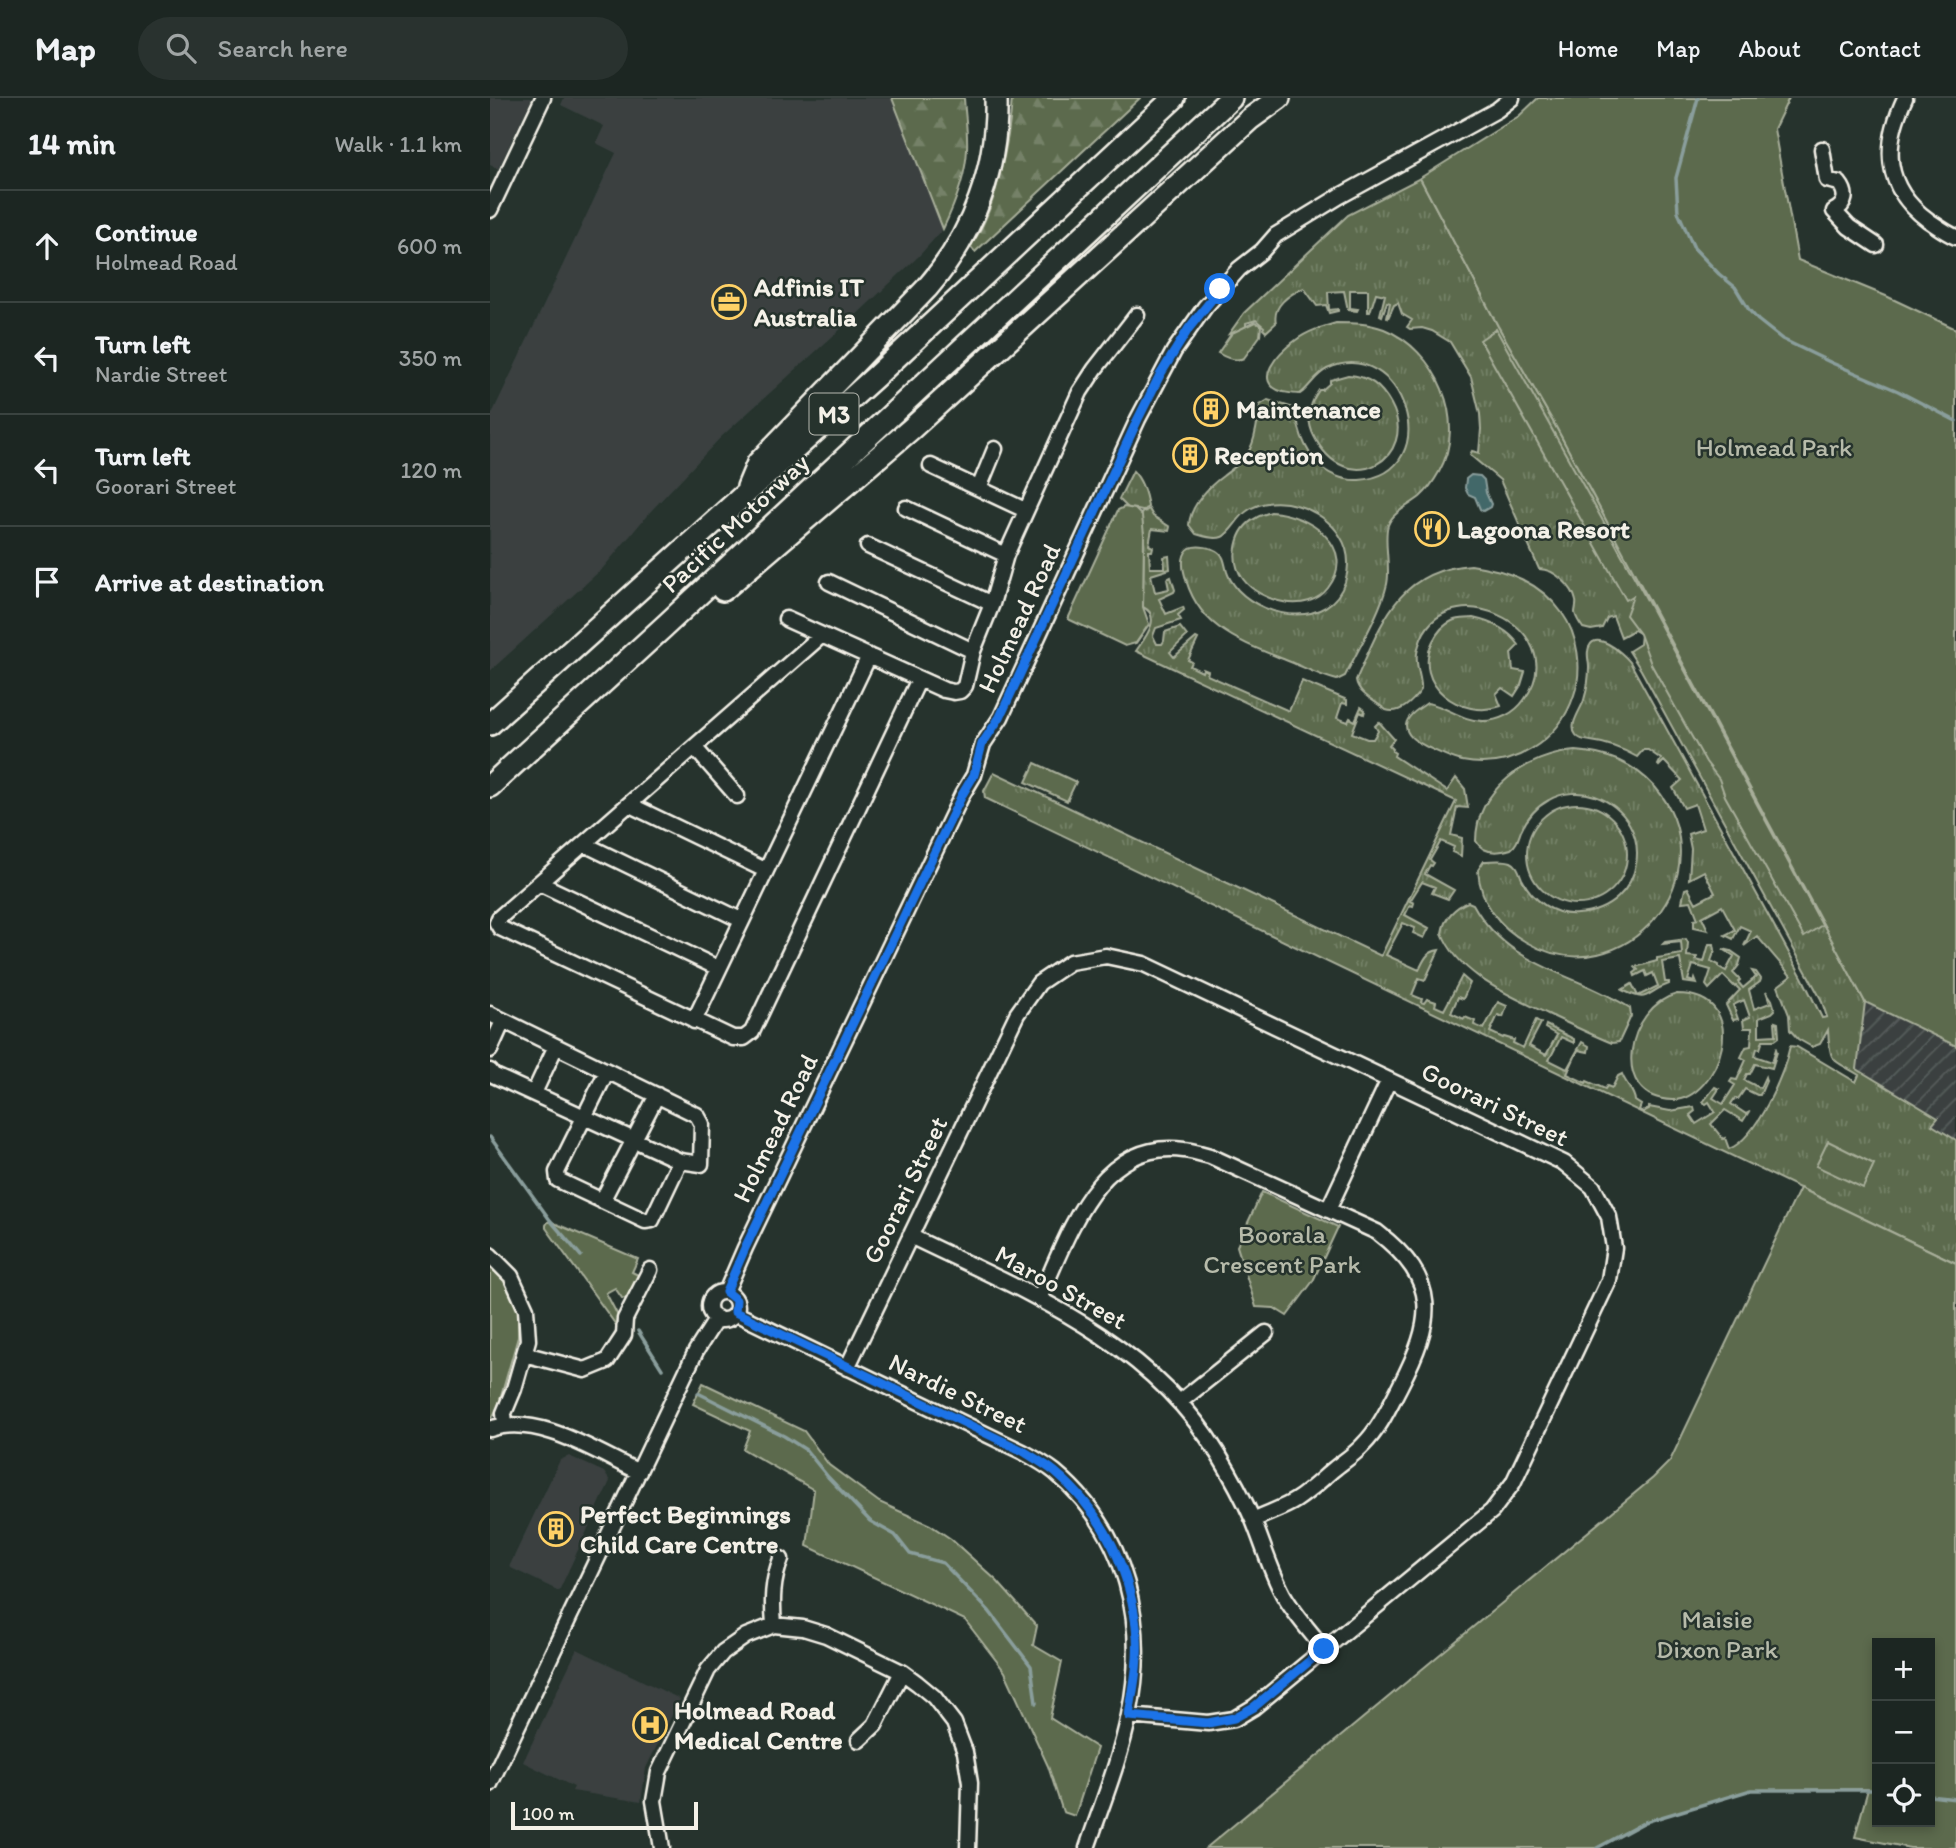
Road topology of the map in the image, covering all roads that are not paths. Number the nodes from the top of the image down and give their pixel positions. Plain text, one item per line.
1 (543, 98) edge
2 (996, 98) edge
3 (1174, 98) edge
4 (1231, 98) edge
5 (1279, 98) edge
6 (1512, 98) edge
7 (1905, 98) edge
8 (1822, 149) dead end
9 (490, 210) edge
10 (1956, 237) edge
11 (1876, 245) dead end
12 (1137, 315) dead end
13 (996, 449) dead end
14 (931, 466) dead end
15 (979, 488) junction
16 (744, 495) junction
17 (906, 509) dead end
18 (1025, 510) junction
19 (869, 546) dead end
20 (1006, 555) junction
21 (829, 582) dead end
22 (992, 604) junction
23 (786, 619) dead end
24 (668, 623) junction
25 (822, 635) junction
26 (973, 652) junction
27 (869, 656) junction
28 (919, 679) junction
29 (490, 724) edge
30 (695, 748) junction
31 (490, 786) edge
32 (737, 796) dead end
33 (629, 805) junction
34 (584, 844) junction
35 (765, 870) junction
36 (539, 883) junction
37 (741, 920) junction
38 (718, 968) junction
39 (497, 1017) edge
40 (694, 1021) junction
41 (555, 1046) junction
42 (490, 1049) edge
43 (607, 1071) junction
44 (491, 1074) edge
45 (1389, 1080) junction
46 (534, 1093) junction
47 (657, 1095) junction
48 (584, 1116) junction
49 (633, 1140) junction
50 (680, 1161) junction
51 (602, 1201) junction
52 (1328, 1210) junction
53 (910, 1236) junction
54 (490, 1255) edge
55 (650, 1270) dead end
56 (726, 1292) junction
57 (1039, 1299) junction
58 (735, 1312) junction
59 (717, 1318) junction
60 (1266, 1333) dead end
61 (524, 1354) junction
62 (847, 1368) junction
63 (1181, 1401) junction
64 (508, 1425) junction
65 (490, 1429) edge
66 (639, 1472) junction
67 (1253, 1520) junction
68 (781, 1559) dead end
69 (774, 1625) junction
70 (1324, 1649) junction
71 (902, 1672) junction
72 (1129, 1716) junction
73 (859, 1740) dead end
74 (490, 1784) edge
75 (662, 1848) edge
76 (968, 1848) edge
77 (1087, 1848) edge

1 - 9 street
2 - 16 highway
3 - 16 highway, Pacific Motorway / M3
4 - 24 highway, Pacific Motorway / M3
5 - 24 highway
6 - 56 street, Holmead Road
7 - 10 street
8 - 11 street
12 - 18 street
13 - 15 street
14 - 15 street
15 - 18 street
16 - 29 highway, Pacific Motorway / M3
17 - 20 street
18 - 20 street
19 - 22 street
20 - 22 street
21 - 26 street
22 - 26 street
23 - 25 street
24 - 31 highway, Pacific Motorway / M3
25 - 27 street
25 - 30 street
26 - 28 street
27 - 28 street
27 - 35 street
28 - 40 street
30 - 32 street
30 - 33 street
33 - 34 street
33 - 35 street
34 - 36 street
34 - 37 street
35 - 37 street
36 - 38 street
36 - 40 street
37 - 38 street
38 - 40 street
39 - 41 street
39 - 42 street
41 - 43 street
41 - 46 street
43 - 47 street
43 - 48 street
44 - 46 street
45 - 52 street
45 - 53 street, Goorari Street
45 - 70 street, Goorari Street
46 - 48 street
47 - 49 street
47 - 50 street
48 - 49 street
48 - 51 street
49 - 50 street
49 - 51 street
50 - 51 street
52 - 57 street
52 - 67 street
53 - 57 street, Maroo Street
53 - 62 street, Goorari Street
54 - 61 street
55 - 61 street
56 - 58 street
56 - 59 street
57 - 63 street, Maroo Street
58 - 59 street
58 - 62 street, Nardie Street
59 - 66 street
60 - 63 street
61 - 64 street
62 - 72 street, Nardie Street
63 - 67 street, Maroo Street
64 - 65 street
64 - 66 street
66 - 74 street
67 - 70 street, Maroo Street
68 - 69 street
69 - 71 street
69 - 75 street
70 - 72 street, Goorari Street
71 - 73 street
71 - 76 street
72 - 77 street, Nardie Street

